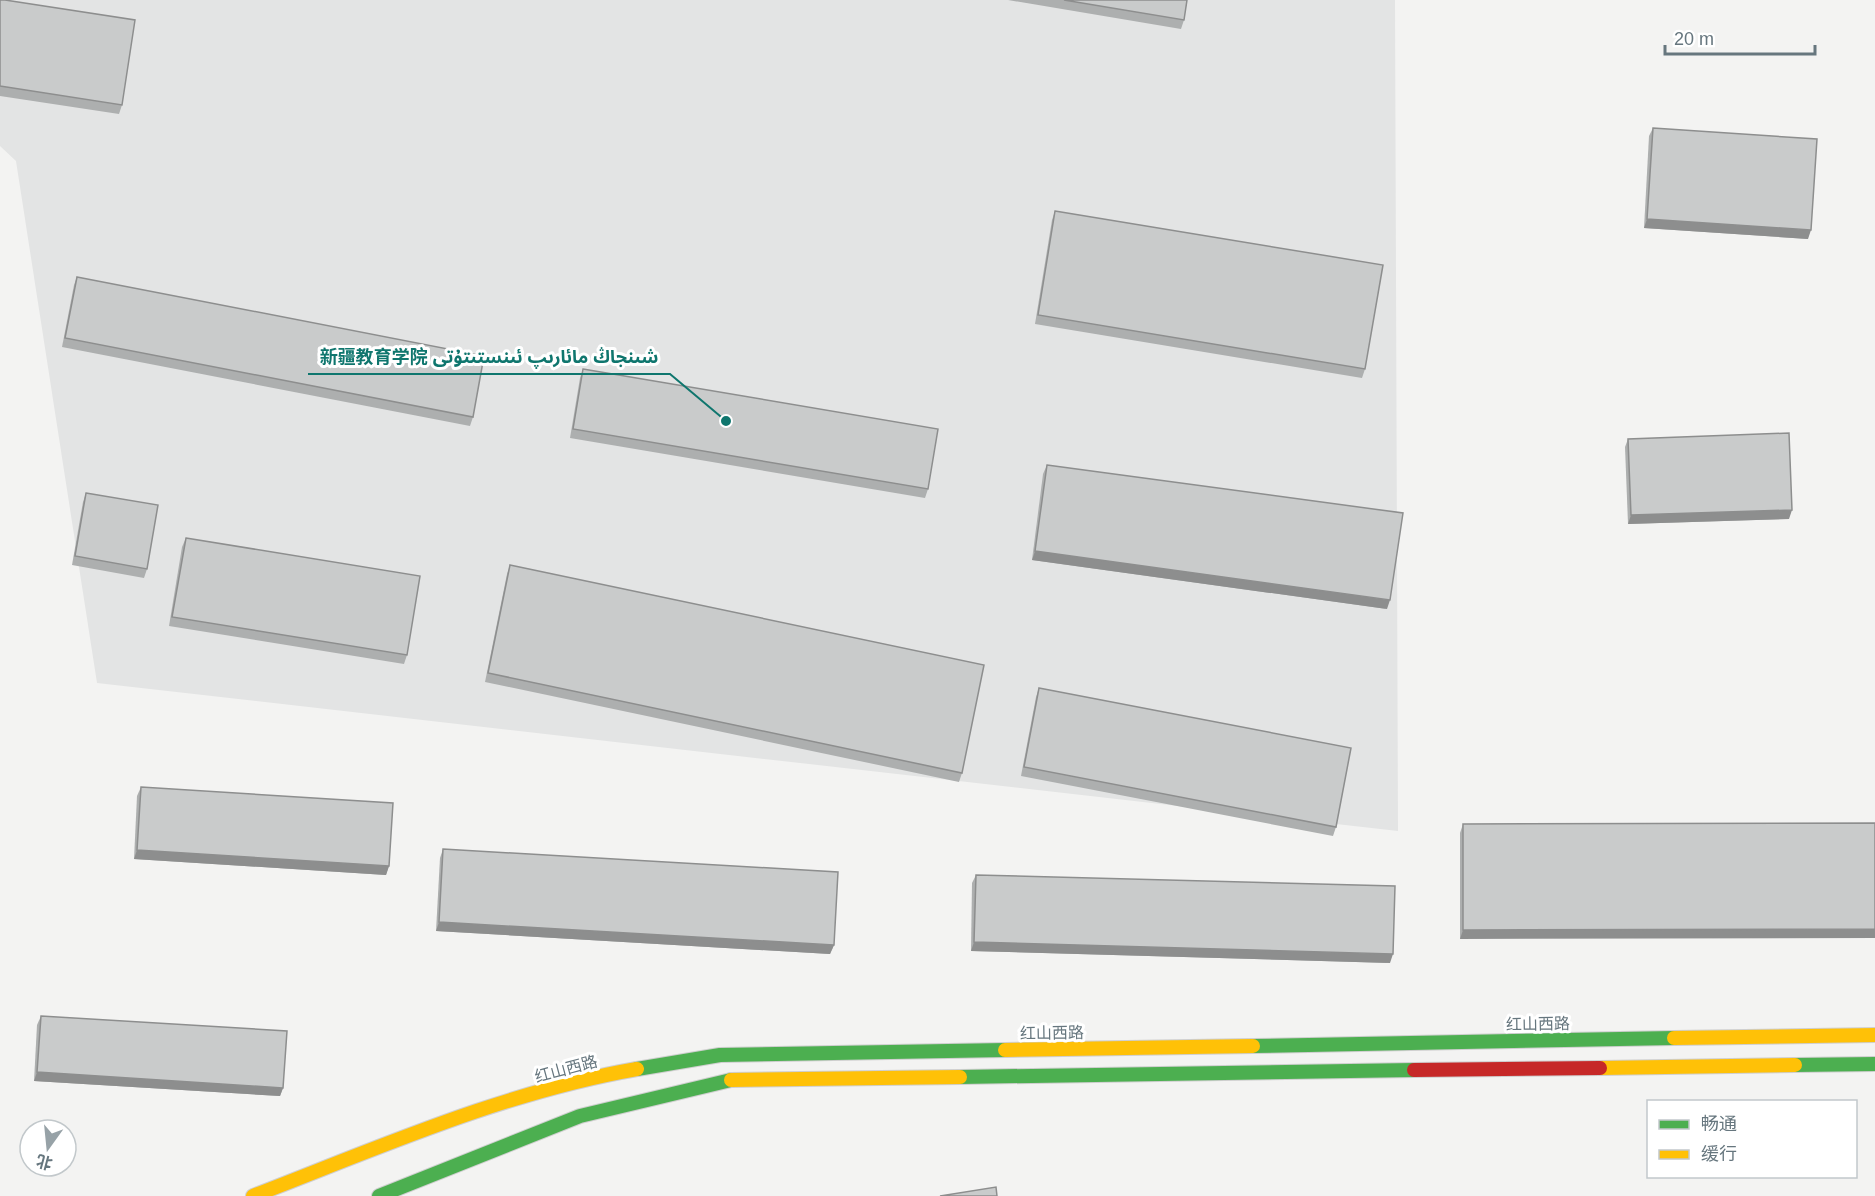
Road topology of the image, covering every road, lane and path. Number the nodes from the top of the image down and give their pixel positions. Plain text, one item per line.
1 (1875, 1035) edge
2 (1875, 1064) edge
3 (253, 1196) edge
4 (379, 1196) edge

1 - 3 main road, 红山西路
2 - 4 main road

